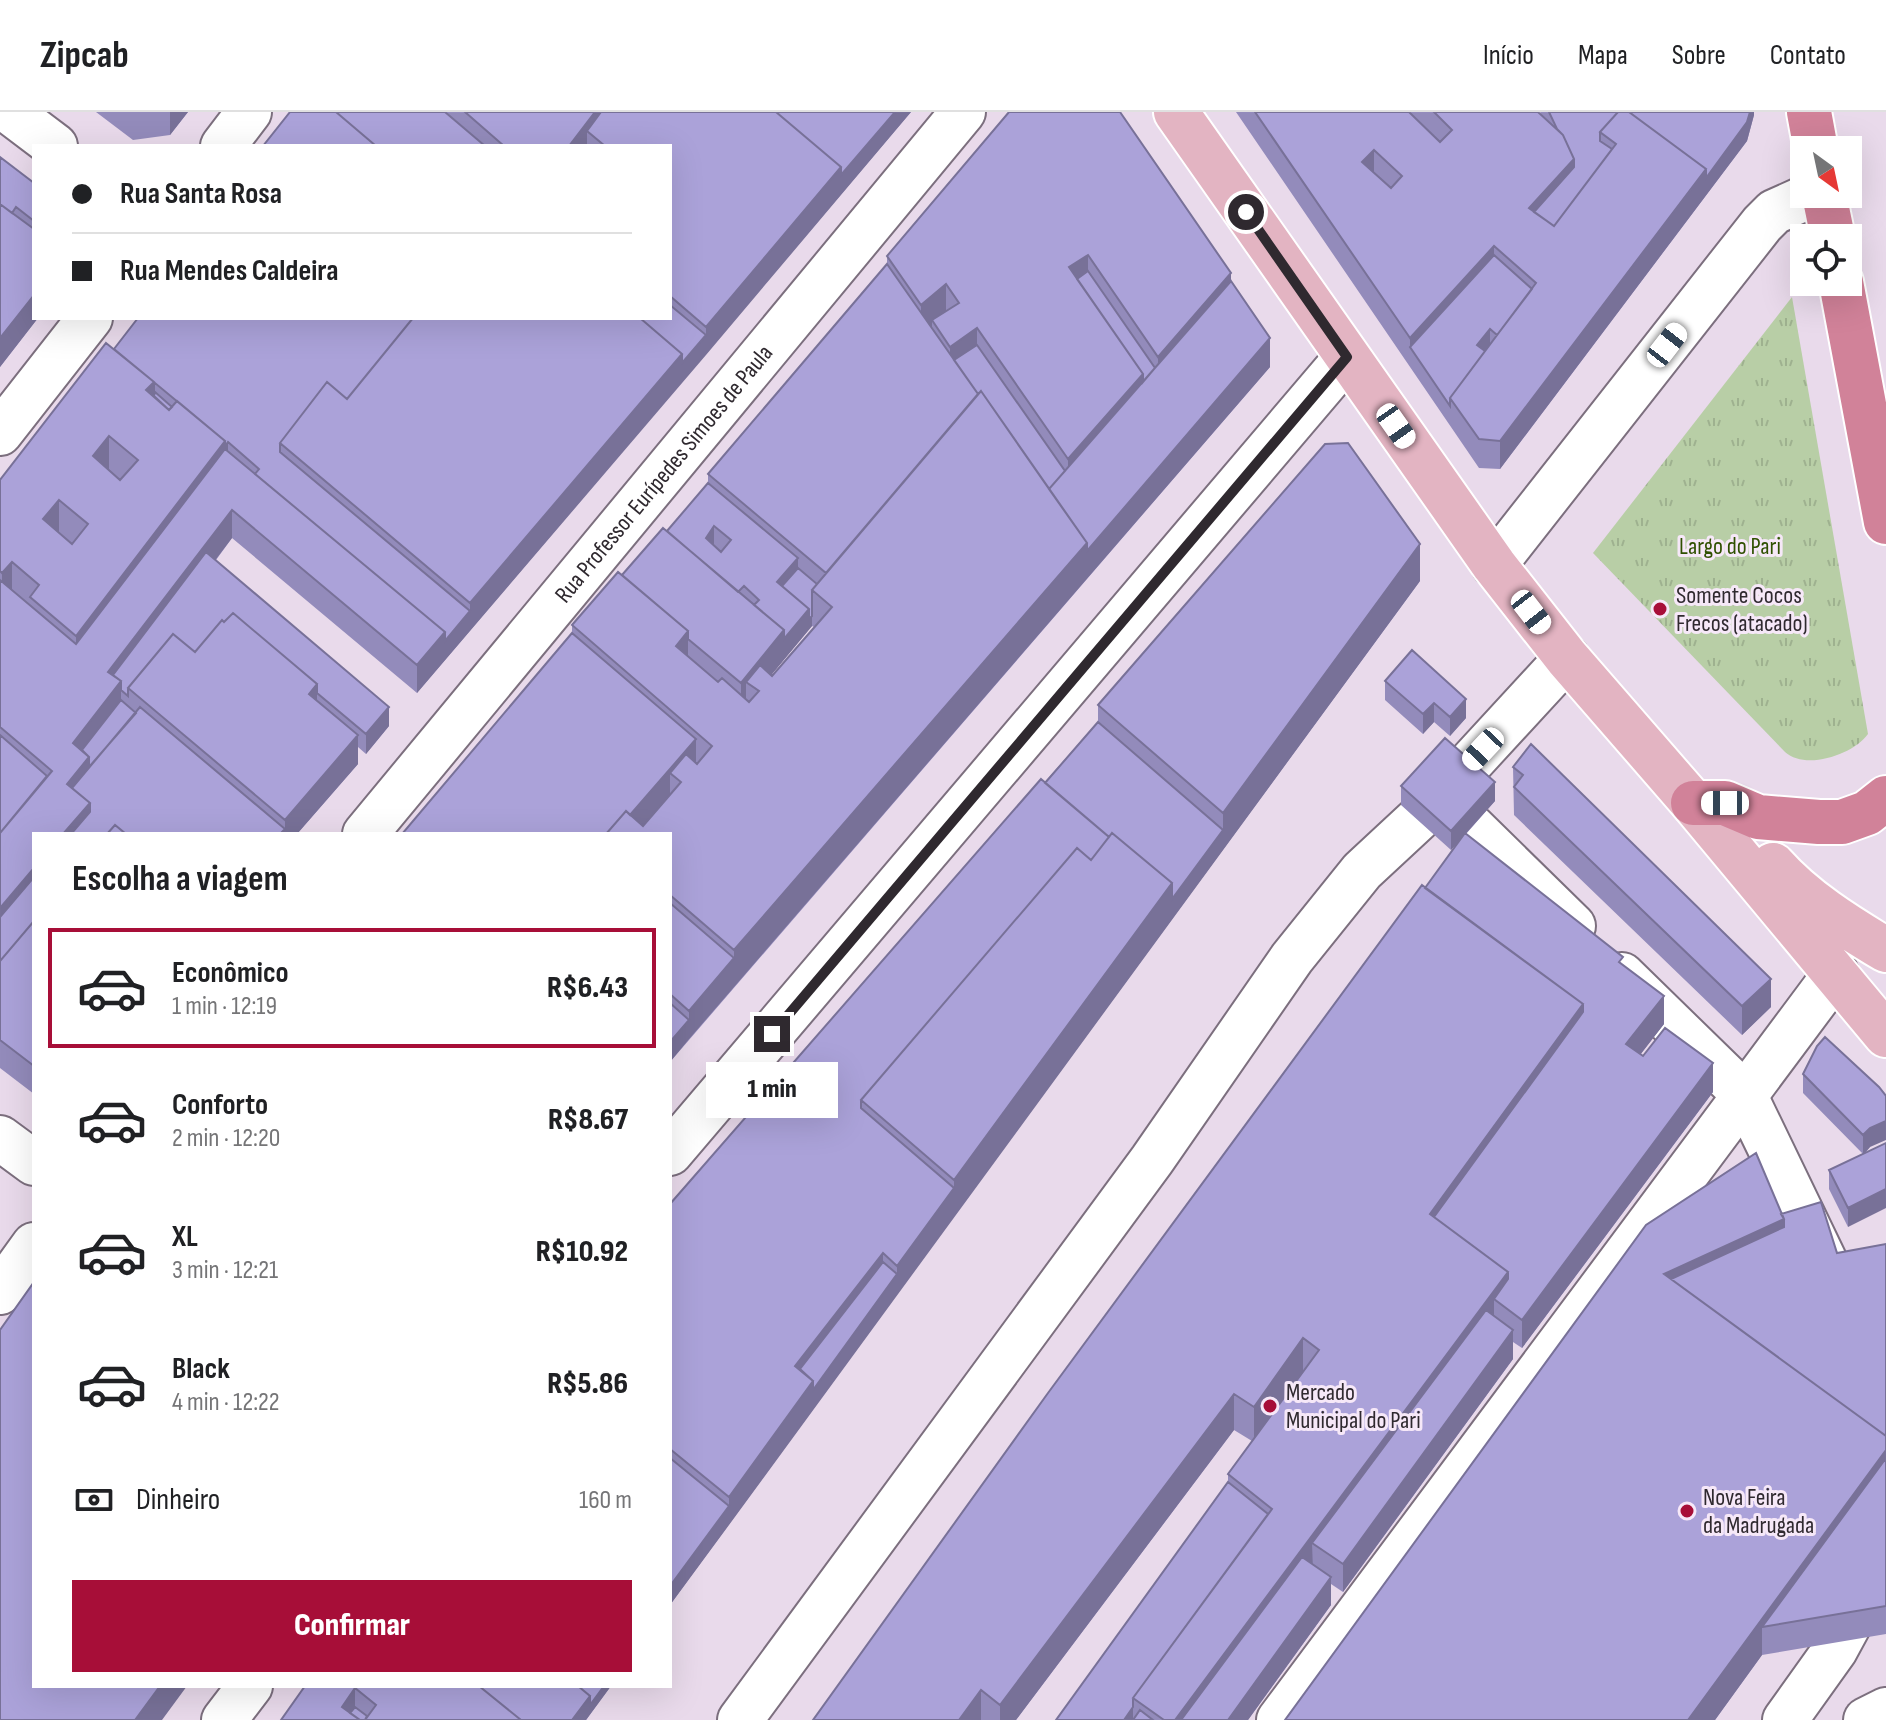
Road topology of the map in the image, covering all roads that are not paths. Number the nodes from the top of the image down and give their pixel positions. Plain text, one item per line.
1 (10, 112) edge
2 (249, 112) edge
3 (963, 112) edge
4 (1176, 112) edge
5 (1809, 112) edge
6 (1813, 136) edge
7 (52, 144) edge
8 (225, 144) edge
9 (1790, 205) edge
10 (1844, 296) edge
11 (88, 320) edge
12 (1347, 357) junction
13 (0, 433) edge
14 (1886, 522) edge
15 (1494, 565) junction
16 (1567, 658) junction
17 (1463, 771) edge
18 (1886, 798) edge
19 (1693, 803) junction
20 (1418, 819) edge
21 (1472, 827) edge
22 (367, 832) edge
23 (1886, 950) edge
24 (1836, 973) junction
25 (1886, 1035) edge
26 (1744, 1094) junction
27 (0, 1138) edge
28 (672, 1151) edge
29 (32, 1162) edge
30 (32, 1248) edge
31 (1863, 1273) edge
32 (0, 1292) edge
33 (1886, 1556) edge
34 (248, 1688) edge
35 (1886, 1710) edge
36 (224, 1720) edge
37 (740, 1720) edge
38 (1279, 1720) edge
39 (1785, 1720) edge
40 (1866, 1720) edge

1 - 7 street
2 - 8 street
3 - 22 street, Rua Professor Eurípedes Simoes de Paula
4 - 12 main road
5 - 6 highway
9 - 15 street
10 - 14 highway
11 - 13 street
12 - 15 main road
12 - 28 street
15 - 16 main road
16 - 17 street
16 - 19 main road
18 - 19 highway
19 - 23 main road
19 - 24 main road
20 - 37 street
21 - 26 street
24 - 25 main road
24 - 26 street
26 - 31 street
26 - 38 street
27 - 29 street
30 - 32 street
33 - 39 street
34 - 36 street
35 - 40 street

